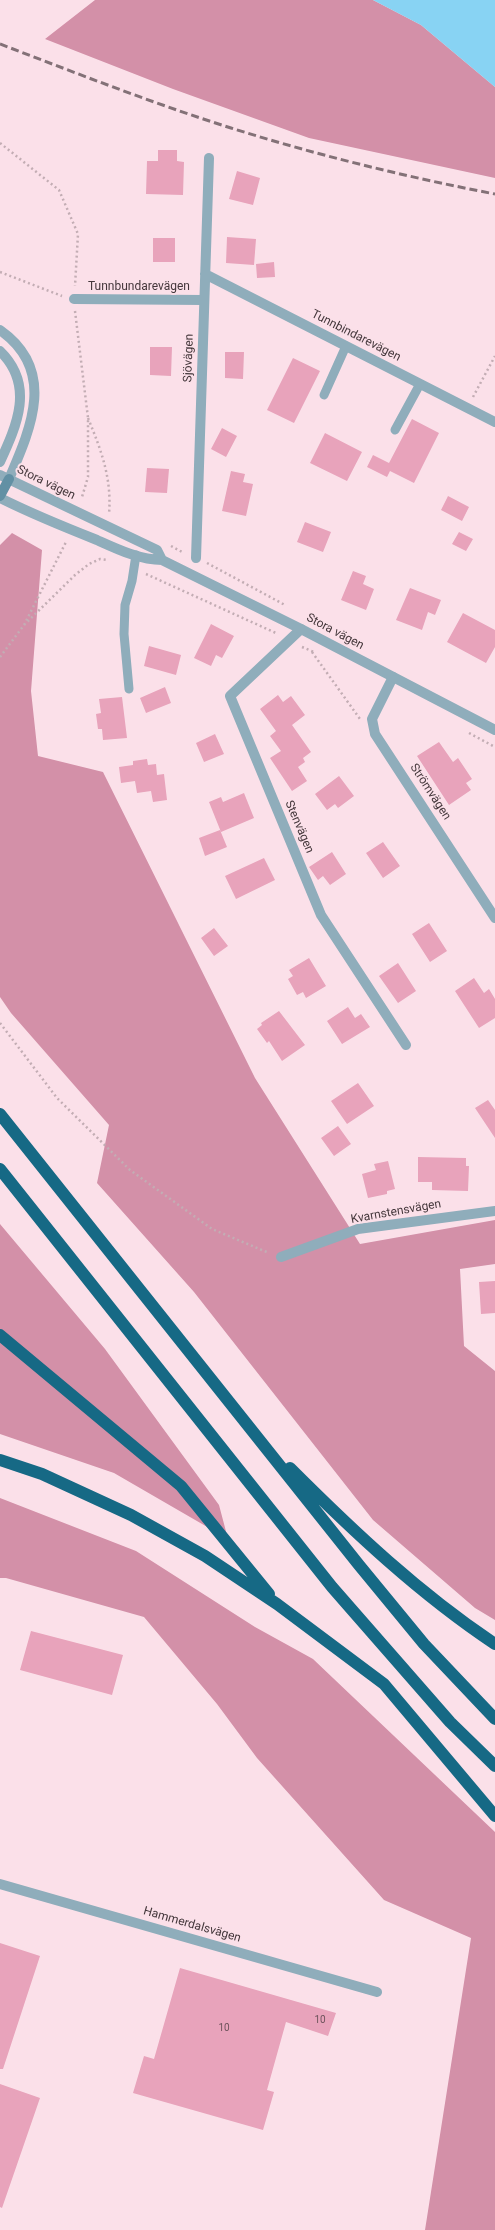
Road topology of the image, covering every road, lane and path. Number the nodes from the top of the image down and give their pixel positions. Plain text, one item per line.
1 (0, 143) edge
2 (209, 158) dead end
3 (0, 272) edge
4 (205, 274) junction
5 (74, 299) junction
6 (204, 300) junction
7 (0, 330) edge
8 (346, 346) junction
9 (0, 351) edge
10 (495, 356) edge
11 (420, 384) junction
12 (324, 395) dead end
13 (467, 408) junction
14 (88, 418) junction
15 (495, 422) edge
16 (395, 430) dead end
17 (0, 462) edge
18 (5, 477) edge
19 (0, 497) edge
20 (82, 497) dead end
21 (109, 516) dead end
22 (67, 539) dead end
23 (168, 545) dead end
24 (136, 555) junction
25 (196, 558) junction
26 (162, 560) junction
27 (110, 561) dead end
28 (133, 569) junction
29 (289, 607) dead end
30 (24, 625) junction
31 (301, 629) junction
32 (289, 640) junction
33 (311, 651) junction
34 (318, 655) dead end
35 (0, 657) edge
36 (393, 677) junction
37 (129, 689) dead end
38 (495, 730) edge
39 (468, 733) dead end
40 (376, 734) junction
41 (495, 747) edge
42 (495, 918) edge
43 (0, 1023) edge
44 (406, 1045) dead end
45 (0, 1114) edge
46 (0, 1169) edge
47 (495, 1211) edge
48 (280, 1257) joint
49 (0, 1335) edge
50 (251, 1430) junction
51 (0, 1460) edge
52 (277, 1604) junction
53 (495, 1644) edge
54 (495, 1719) edge
55 (495, 1766) edge
56 (495, 1816) edge
57 (0, 1884) edge
58 (377, 1992) dead end

1 - 5 path
2 - 4 street, Sjövägen
3 - 5 path
4 - 6 street, Sjövägen
4 - 8 street, Tunnbindarevägen
5 - 6 street, Tunnbundarevägen
5 - 14 path
6 - 25 street, Sjövägen
7 - 18 street
8 - 11 street, Tunnbindarevägen
8 - 12 lane
9 - 17 street
10 - 13 path
11 - 13 street, Tunnbindarevägen
11 - 16 lane
13 - 15 street, Tunnbindarevägen
14 - 20 path
14 - 21 path
18 - 19 main road
18 - 26 street, Stora vägen
19 - 24 street, Stora vägen
22 - 30 path
23 - 25 path
24 - 26 street, Stora vägen
24 - 28 lane
25 - 29 path
26 - 31 street, Stora vägen
27 - 30 path
28 - 32 path
28 - 37 lane
30 - 35 path
31 - 32 street, Stenvägen
31 - 36 street, Stora vägen
32 - 33 path
32 - 44 street, Stenvägen
33 - 34 path
33 - 40 path
36 - 38 street, Stora vägen
36 - 40 street, Strömvägen
39 - 41 path
40 - 42 street, Strömvägen
43 - 48 path
45 - 50 highway
46 - 55 highway
47 - 48 street, Kvarnstensvägen
49 - 52 highway
50 - 53 highway
50 - 54 highway
51 - 52 highway
52 - 56 highway
57 - 58 street, Hammerdalsvägen

